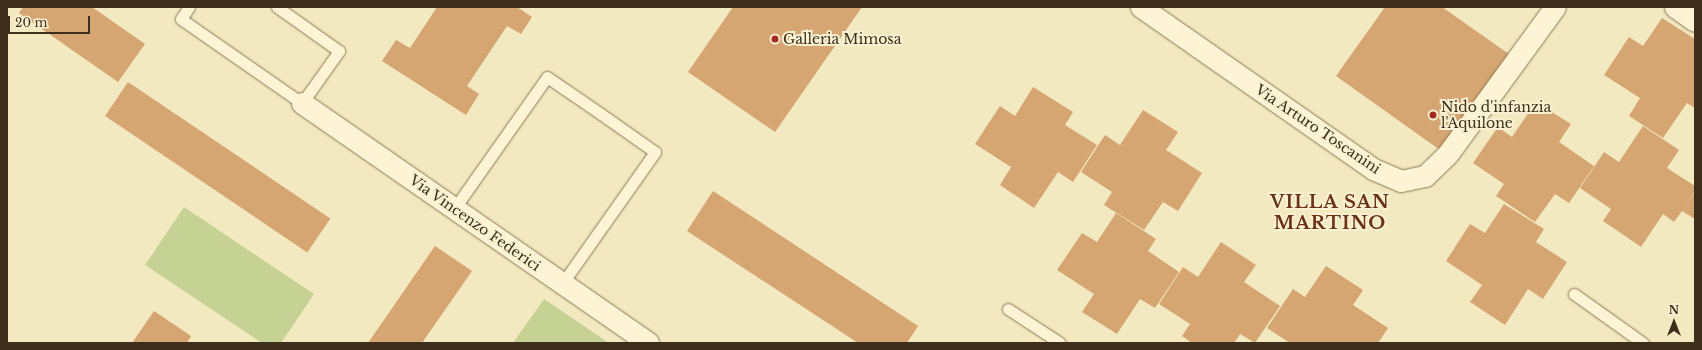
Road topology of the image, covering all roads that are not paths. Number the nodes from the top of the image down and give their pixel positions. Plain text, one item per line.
1 (189, 7) edge
2 (277, 7) edge
3 (1141, 7) edge
4 (1555, 7) edge
5 (1675, 7) edge
6 (1695, 21) edge
7 (302, 103) junction
8 (454, 209) junction
9 (562, 284) junction
10 (1574, 294) dead end
11 (1008, 309) dead end
12 (648, 343) edge
13 (1060, 343) edge
14 (1643, 343) edge

1 - 7 lane
2 - 7 lane
3 - 4 street, Via Arturo Toscanini
5 - 6 street
7 - 8 street, Via Vincenzo Federici
8 - 9 street, Via Vincenzo Federici
8 - 9 lane
9 - 12 street, Via Vincenzo Federici
10 - 14 lane
11 - 13 lane

